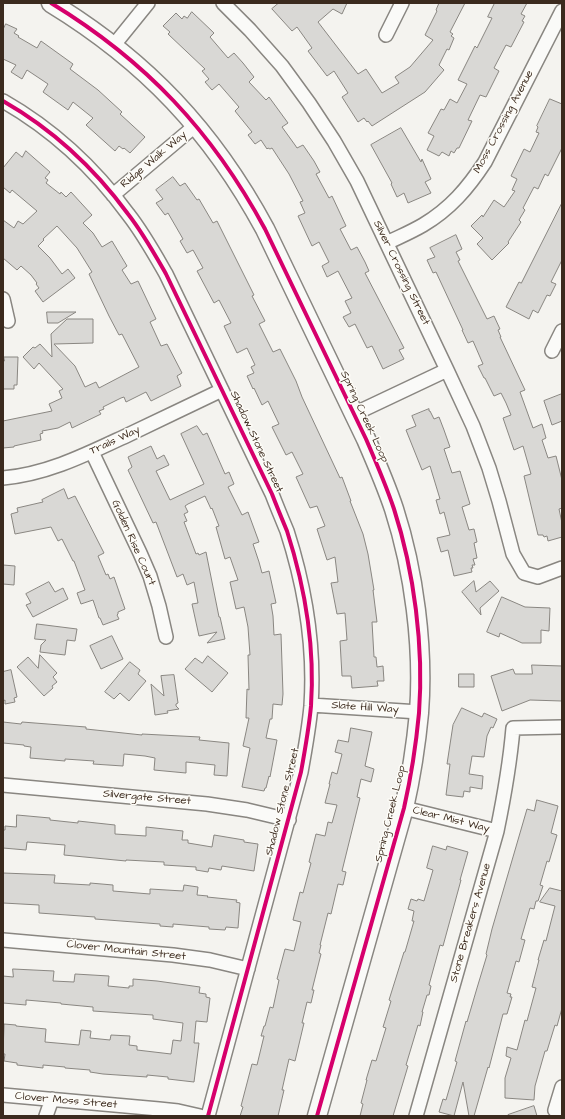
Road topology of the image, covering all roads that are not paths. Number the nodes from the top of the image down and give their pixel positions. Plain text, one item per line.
1 (51, 3) edge
2 (148, 3) edge
3 (223, 3) edge
4 (402, 3) edge
5 (237, 8) edge
6 (562, 11) edge
7 (386, 35) dead end
8 (114, 46) junction
9 (3, 101) edge
10 (196, 125) junction
11 (113, 195) junction
12 (387, 243) junction
13 (3, 299) edge
14 (8, 321) dead end
15 (562, 331) edge
16 (552, 351) dead end
17 (447, 370) junction
18 (222, 390) junction
19 (354, 414) junction
20 (92, 452) junction
21 (3, 478) edge
22 (562, 568) edge
23 (166, 637) dead end
24 (311, 705) junction
25 (419, 712) junction
26 (562, 727) edge
27 (3, 785) edge
28 (404, 808) junction
29 (289, 820) junction
30 (497, 831) junction
31 (3, 940) edge
32 (248, 969) junction
33 (562, 1087) edge
34 (3, 1095) edge
35 (52, 1099) junction
36 (559, 1112) edge
37 (46, 1116) edge
38 (200, 1116) edge
39 (208, 1116) edge
40 (317, 1116) edge
41 (416, 1116) edge

1 - 8 street, Spring Creek Loop
2 - 8 street
3 - 5 street, Silver Crossing Street
4 - 7 street
5 - 12 street, Silver Crossing Street
6 - 12 street, Moss Crossing Avenue
8 - 10 street, Spring Creek Loop
9 - 11 street, Shadow Stone Street
10 - 11 street, Ridge Walk Way
10 - 19 street, Spring Creek Loop
11 - 18 street, Shadow Stone Street
12 - 17 street, Silver Crossing Street
13 - 14 street
15 - 16 street
17 - 19 street
17 - 22 street, Silver Crossing Street
18 - 20 street, Trails Way
18 - 24 street, Shadow Stone Street
19 - 25 street, Spring Creek Loop
20 - 21 street, Trails Way
20 - 23 street, Golden Rise Court
24 - 25 street, Slate Hill Way
24 - 29 street, Shadow Stone Street
25 - 28 street, Spring Creek Loop
26 - 30 street, Stone Breakers Avenue
27 - 29 street, Silvergate Street
28 - 30 street, Clear Mist Way
28 - 40 street, Spring Creek Loop
29 - 32 street, Shadow Stone Street
30 - 41 street, Stone Breakers Avenue
31 - 32 street, Clover Mountain Street
32 - 39 street, Shadow Stone Street
33 - 36 street
34 - 35 street, Clover Moss Street
35 - 37 street
35 - 38 street, Clover Moss Street

